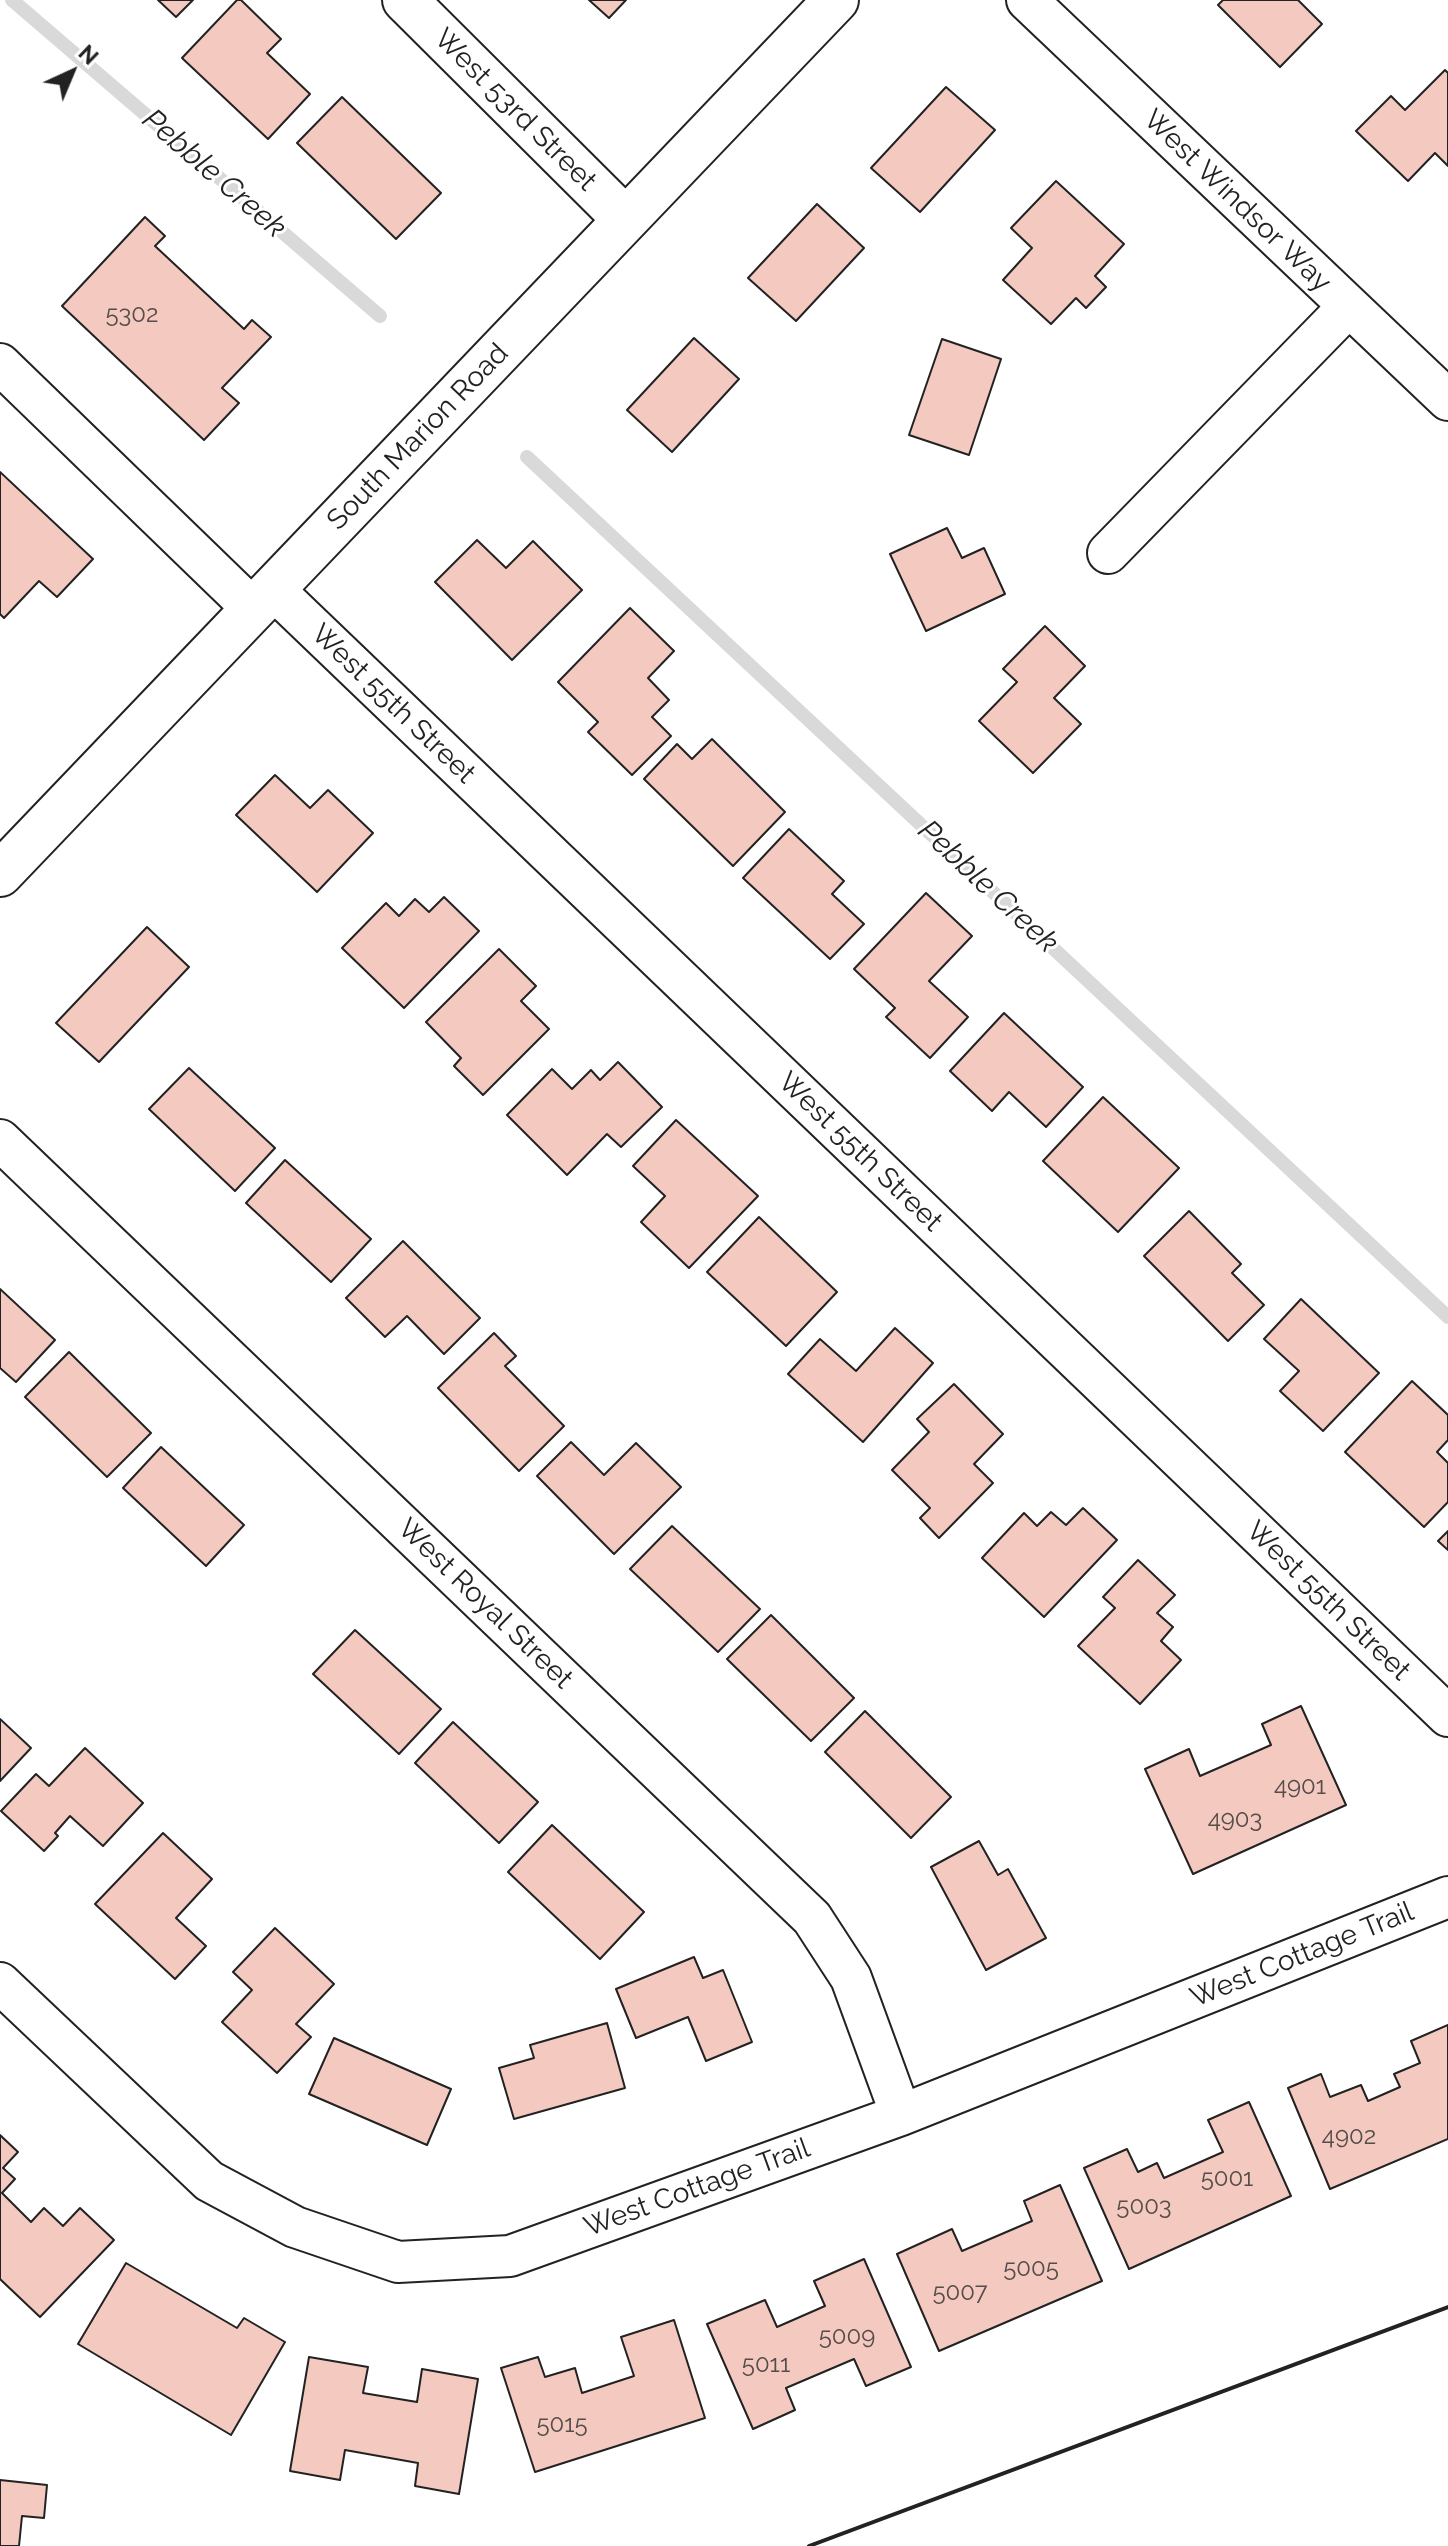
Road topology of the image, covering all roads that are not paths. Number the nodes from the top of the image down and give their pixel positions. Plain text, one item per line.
1 (405, 0) edge
2 (836, 0) edge
3 (1027, 0) edge
4 (625, 219) junction
5 (1348, 307) junction
6 (0, 364) edge
7 (1448, 400) edge
8 (1108, 553) dead end
9 (263, 599) junction
10 (0, 874) edge
11 (0, 1140) edge
12 (1448, 1716) edge
13 (1448, 1897) edge
14 (0, 1983) edge
15 (901, 2115) junction

1 - 4 street, West 53rd Street
2 - 4 street, South Marion Road
3 - 5 street, West Windsor Way
4 - 9 street, South Marion Road
5 - 7 street, West Windsor Way
5 - 8 street
6 - 9 street, West 55th Street
9 - 10 street, South Marion Road
9 - 12 street, West 55th Street
11 - 15 street, West Royal Street
13 - 15 street, West Cottage Trail
14 - 15 street, West Cottage Trail

